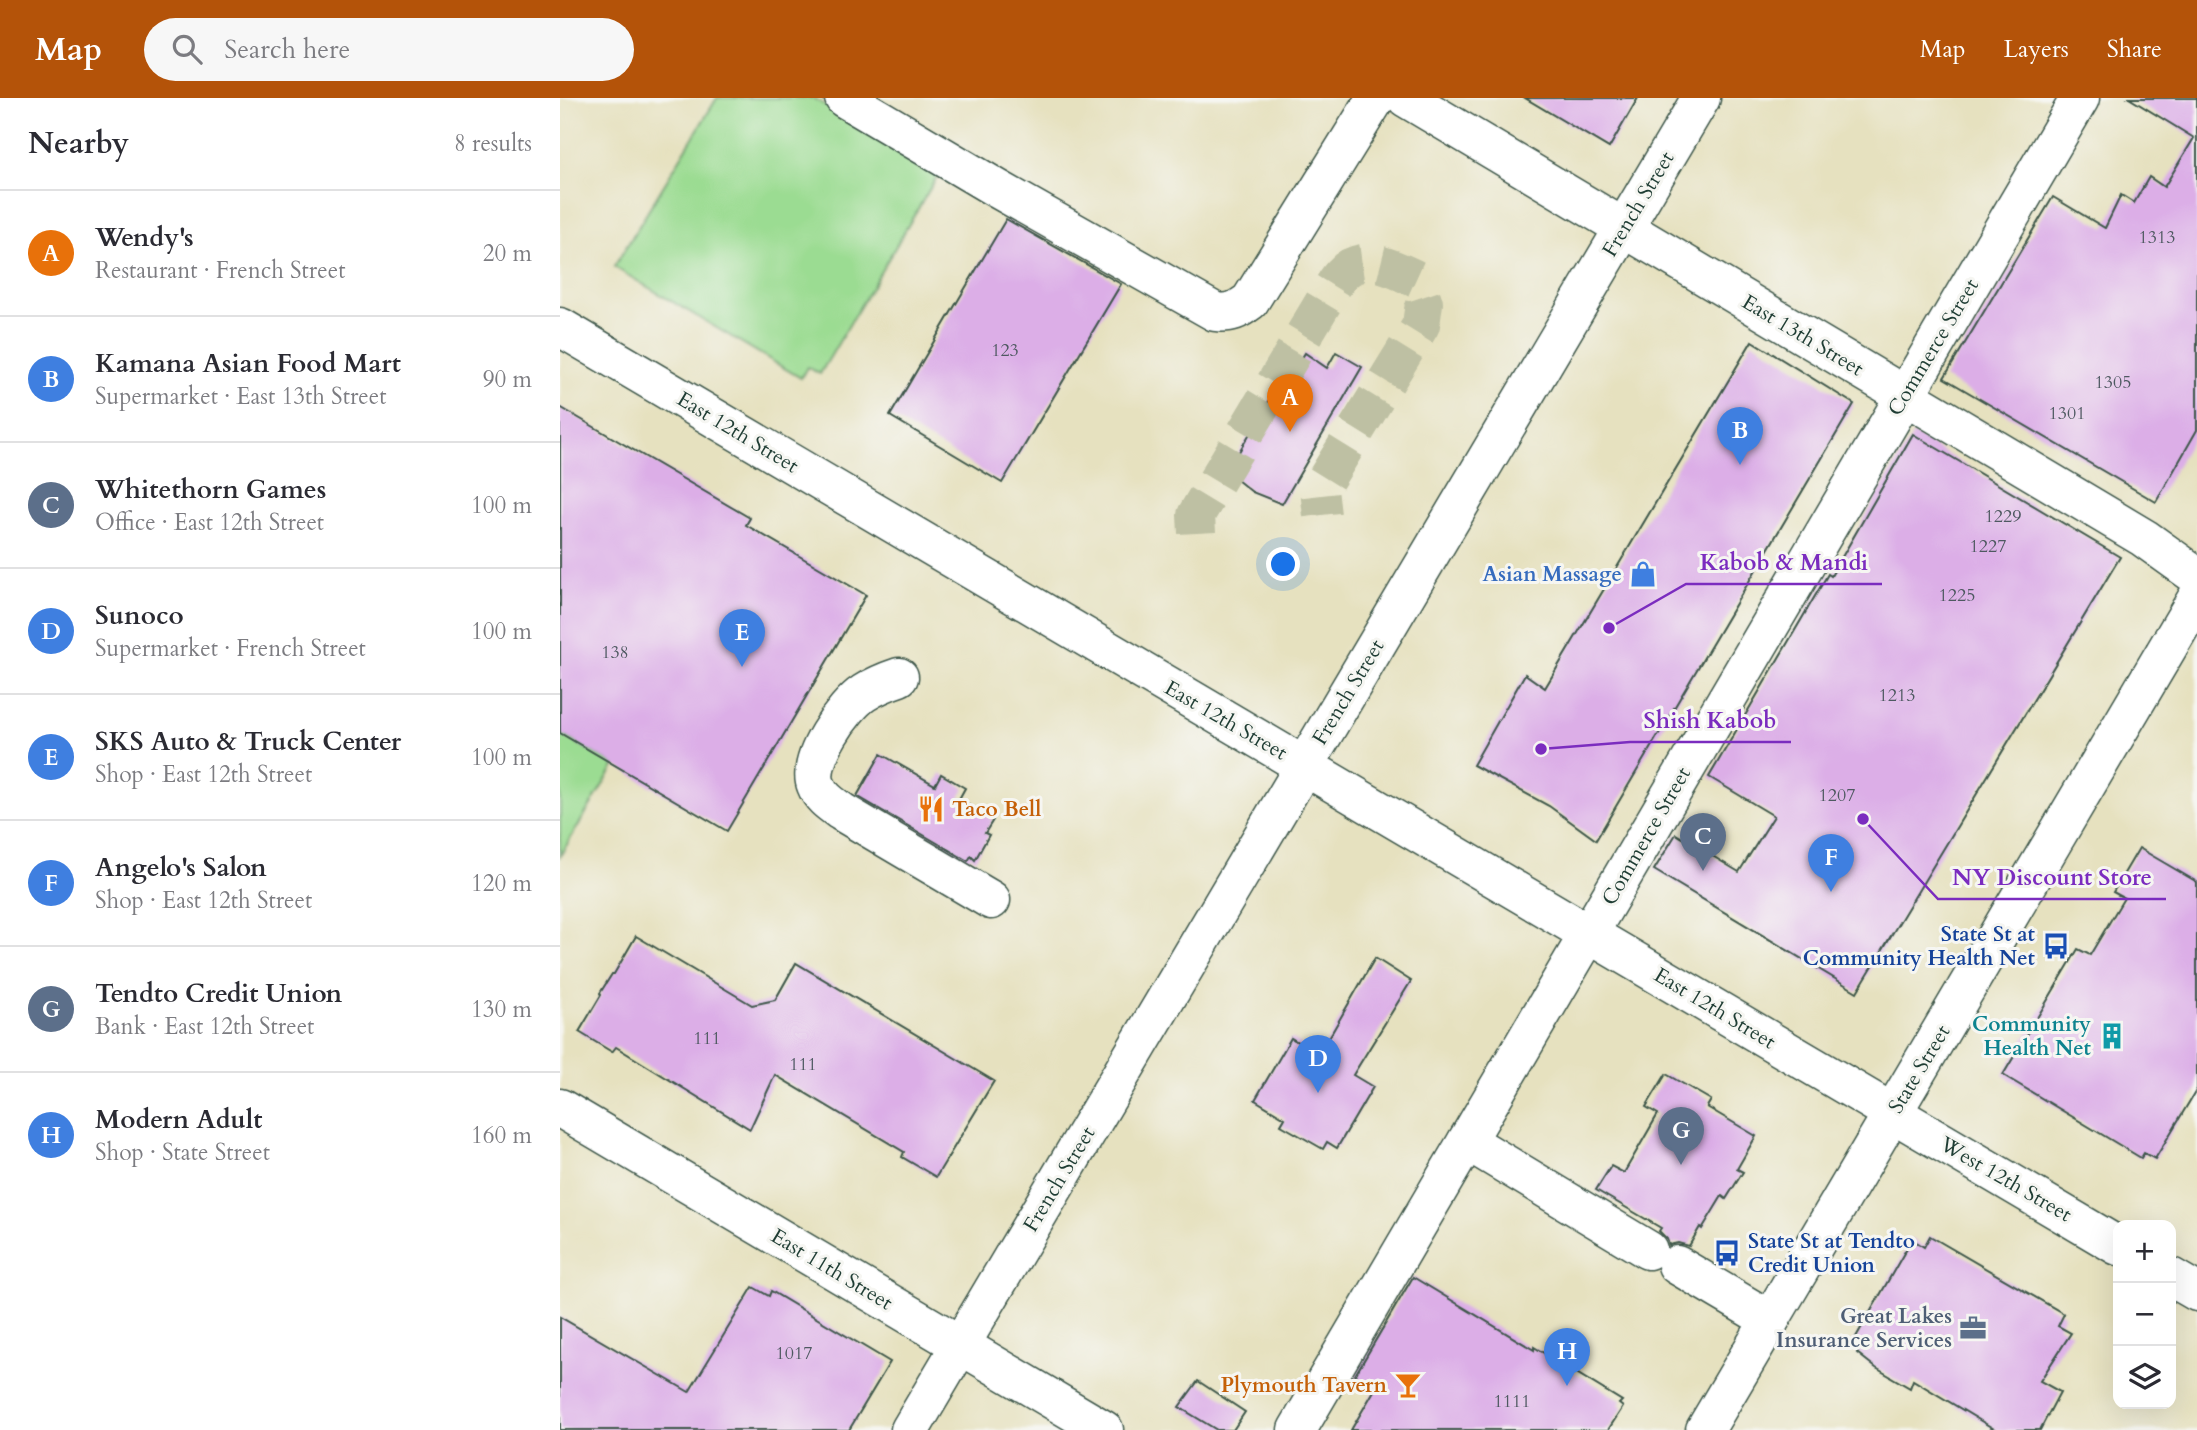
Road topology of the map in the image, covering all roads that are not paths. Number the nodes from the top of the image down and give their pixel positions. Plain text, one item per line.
1 (844, 98) edge
2 (1376, 98) edge
3 (1406, 98) edge
4 (1701, 98) edge
5 (2080, 98) edge
6 (1624, 228) junction
7 (560, 327) edge
8 (1904, 395) junction
9 (2197, 576) edge
10 (2197, 598) edge
11 (899, 677) dead end
12 (1304, 766) junction
13 (991, 900) dead end
14 (1589, 934) junction
15 (560, 1108) edge
16 (1893, 1113) junction
17 (1466, 1142) junction
18 (2113, 1243) edge
19 (1770, 1320) junction
20 (960, 1345) junction
21 (910, 1430) edge
22 (1104, 1430) edge
23 (1297, 1430) edge
24 (1705, 1430) edge

1 - 2 main road
3 - 6 main road, East 13th Street
4 - 6 main road, French Street
5 - 8 main road, Commerce Street
6 - 8 main road, East 13th Street
6 - 12 main road, French Street
7 - 12 main road, East 12th Street
8 - 9 main road, East 13th Street
8 - 14 main road, Commerce Street
10 - 16 main road, State Street
11 - 13 main road
12 - 14 main road, East 12th Street
12 - 20 main road, French Street
14 - 16 main road, East 12th Street
14 - 17 main road, Commerce Street
15 - 20 main road, East 11th Street
16 - 18 main road, West 12th Street
16 - 19 main road, State Street
17 - 19 main road
17 - 23 main road, Commerce Street
19 - 24 main road, State Street
20 - 21 main road, French Street
20 - 22 main road, East 11th Street

